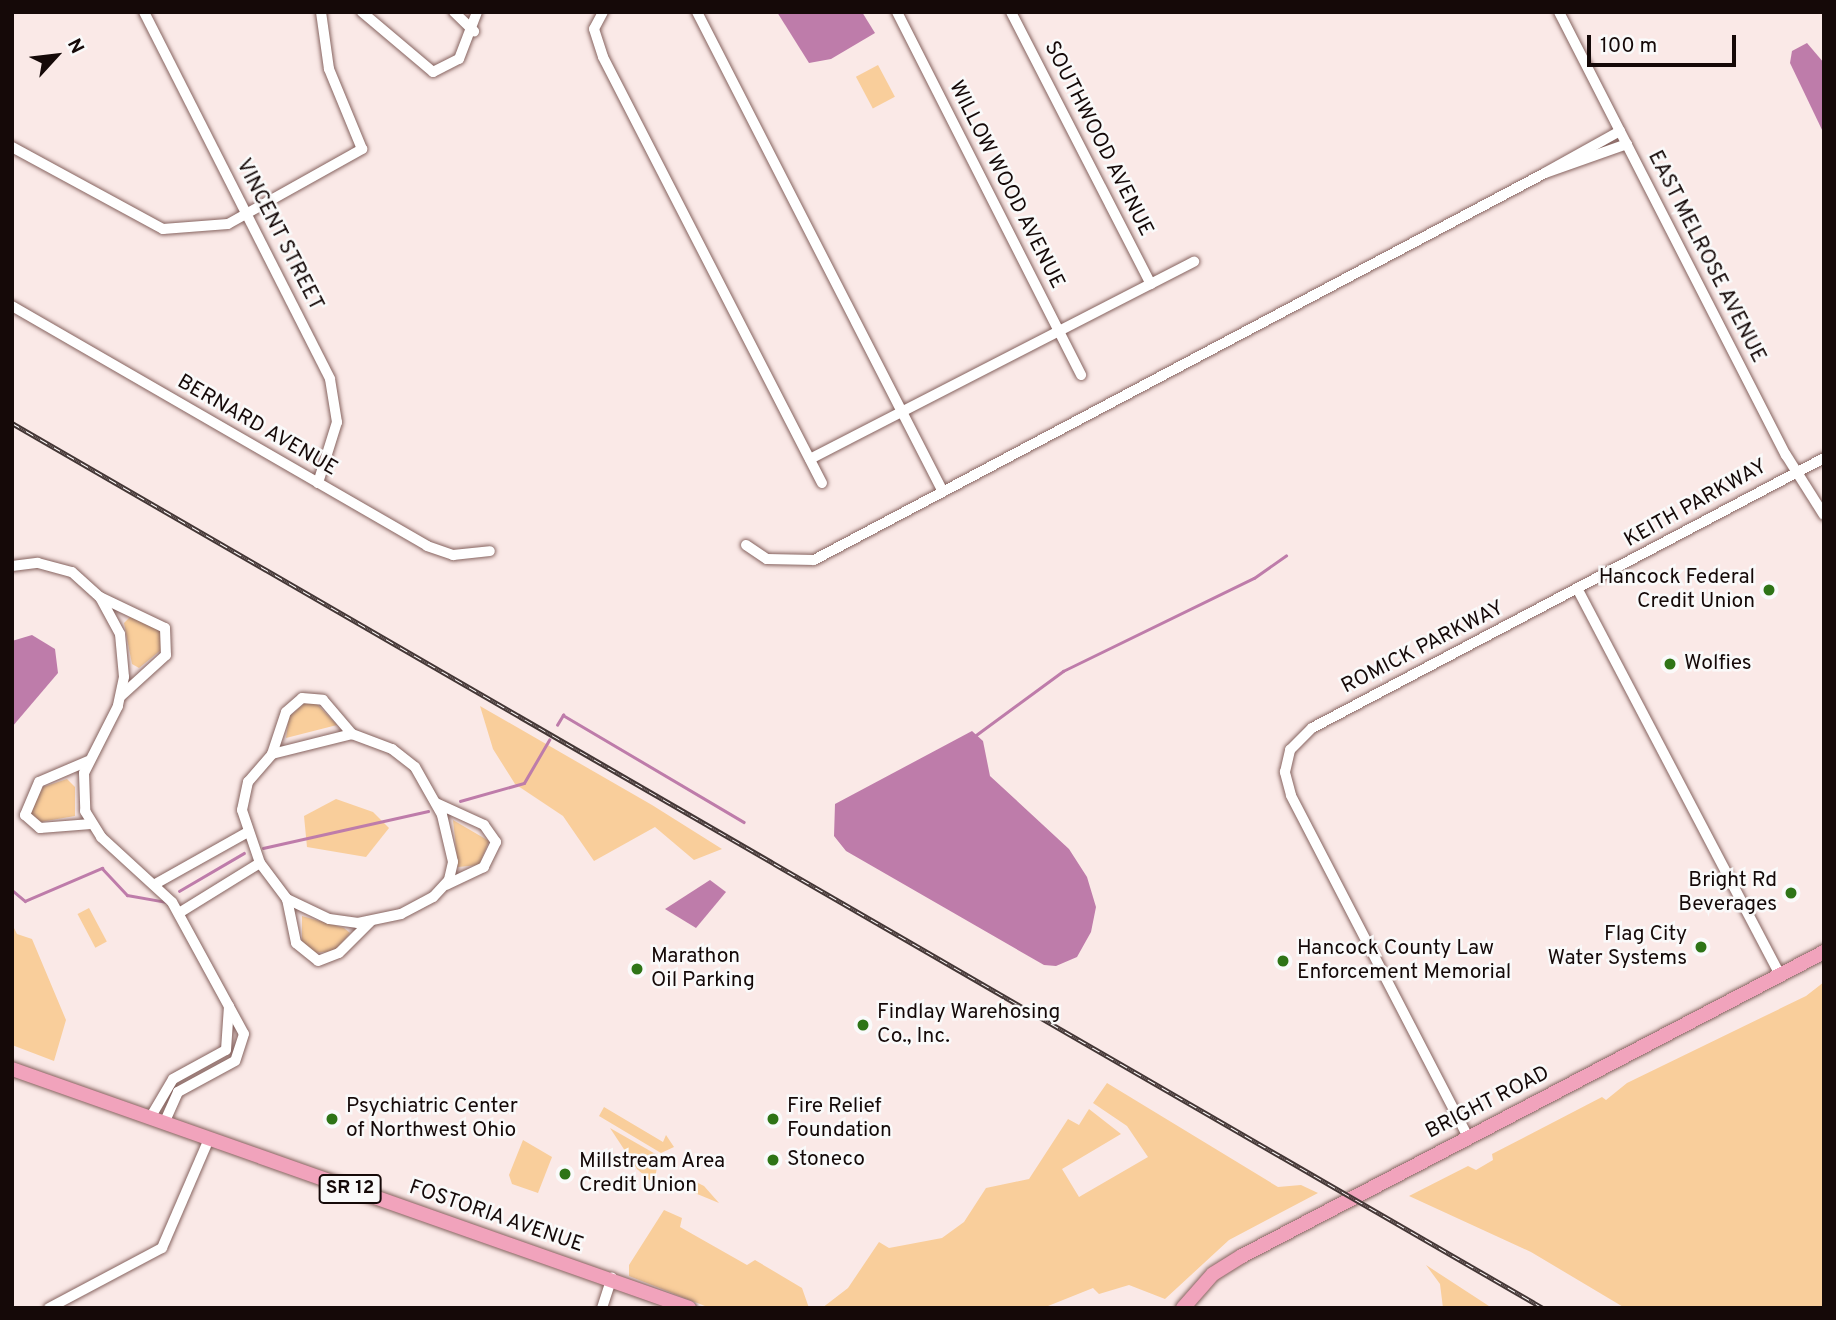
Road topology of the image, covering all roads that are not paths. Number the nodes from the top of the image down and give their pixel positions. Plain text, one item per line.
1 (144, 12) edge
2 (321, 12) edge
3 (362, 12) edge
4 (454, 12) edge
5 (477, 12) edge
6 (603, 12) edge
7 (696, 12) edge
8 (897, 12) edge
9 (1011, 12) edge
10 (1559, 12) edge
11 (474, 31) junction
12 (1620, 131) junction
13 (1627, 144) junction
14 (12, 148) edge
15 (1545, 173) junction
16 (247, 215) junction
17 (1194, 262) dead end
18 (1151, 284) junction
19 (12, 306) edge
20 (1059, 331) junction
21 (1081, 374) dead end
22 (901, 412) junction
23 (1824, 458) edge
24 (810, 459) junction
25 (1796, 472) junction
26 (318, 483) junction
27 (822, 484) dead end
28 (943, 492) junction
29 (1824, 515) edge
30 (746, 545) dead end
31 (490, 551) dead end
32 (12, 566) edge
33 (1578, 590) junction
34 (100, 597) junction
35 (121, 696) junction
36 (352, 734) junction
37 (272, 754) junction
38 (88, 761) junction
39 (436, 803) junction
40 (91, 824) junction
41 (248, 832) junction
42 (260, 863) junction
43 (157, 883) junction
44 (446, 885) junction
45 (287, 899) junction
46 (179, 912) junction
47 (372, 921) junction
48 (1824, 952) edge
49 (1780, 975) junction
50 (15, 1073) edge
51 (157, 1121) junction
52 (1468, 1138) junction
53 (209, 1139) junction
54 (612, 1278) junction
55 (49, 1308) edge
56 (602, 1308) edge
57 (689, 1308) edge
58 (1183, 1308) edge

1 - 16 street, VINCENT STREET
2 - 16 street
3 - 11 street
4 - 11 street
5 - 11 street
6 - 24 street
7 - 22 street
8 - 20 street, WILLOW WOOD AVENUE
9 - 18 street, SOUTHWOOD AVENUE
10 - 12 street, EAST MELROSE AVENUE
12 - 13 street, EAST MELROSE AVENUE
12 - 15 street
13 - 15 street
13 - 25 street, EAST MELROSE AVENUE
14 - 16 street
15 - 28 street
16 - 26 street, VINCENT STREET
17 - 18 street
18 - 20 street
19 - 26 street, BERNARD AVENUE
20 - 21 street, WILLOW WOOD AVENUE
20 - 22 street
22 - 24 street
22 - 28 street
23 - 25 street, KEITH PARKWAY
24 - 27 street
25 - 29 street, EAST MELROSE AVENUE
25 - 33 street, KEITH PARKWAY
26 - 31 street, BERNARD AVENUE
28 - 30 street
32 - 34 street
33 - 49 street
33 - 52 street, ROMICK PARKWAY
34 - 35 street
34 - 35 street
35 - 38 street
36 - 37 street
36 - 37 street
36 - 39 street
37 - 41 street
38 - 40 street
38 - 40 street
39 - 44 street
39 - 44 street
40 - 43 street
41 - 42 street
41 - 43 street
42 - 45 street
42 - 46 street
43 - 46 street
44 - 47 street
45 - 47 street
45 - 47 street
46 - 51 street
48 - 49 main road, BRIGHT ROAD
49 - 52 main road, BRIGHT ROAD
50 - 51 main road, FOSTORIA AVENUE / SR 12
51 - 53 main road, FOSTORIA AVENUE / SR 12
52 - 58 main road, BRIGHT ROAD
53 - 54 main road, FOSTORIA AVENUE / SR 12
53 - 55 street
54 - 56 street
54 - 57 main road, FOSTORIA AVENUE / SR 12

